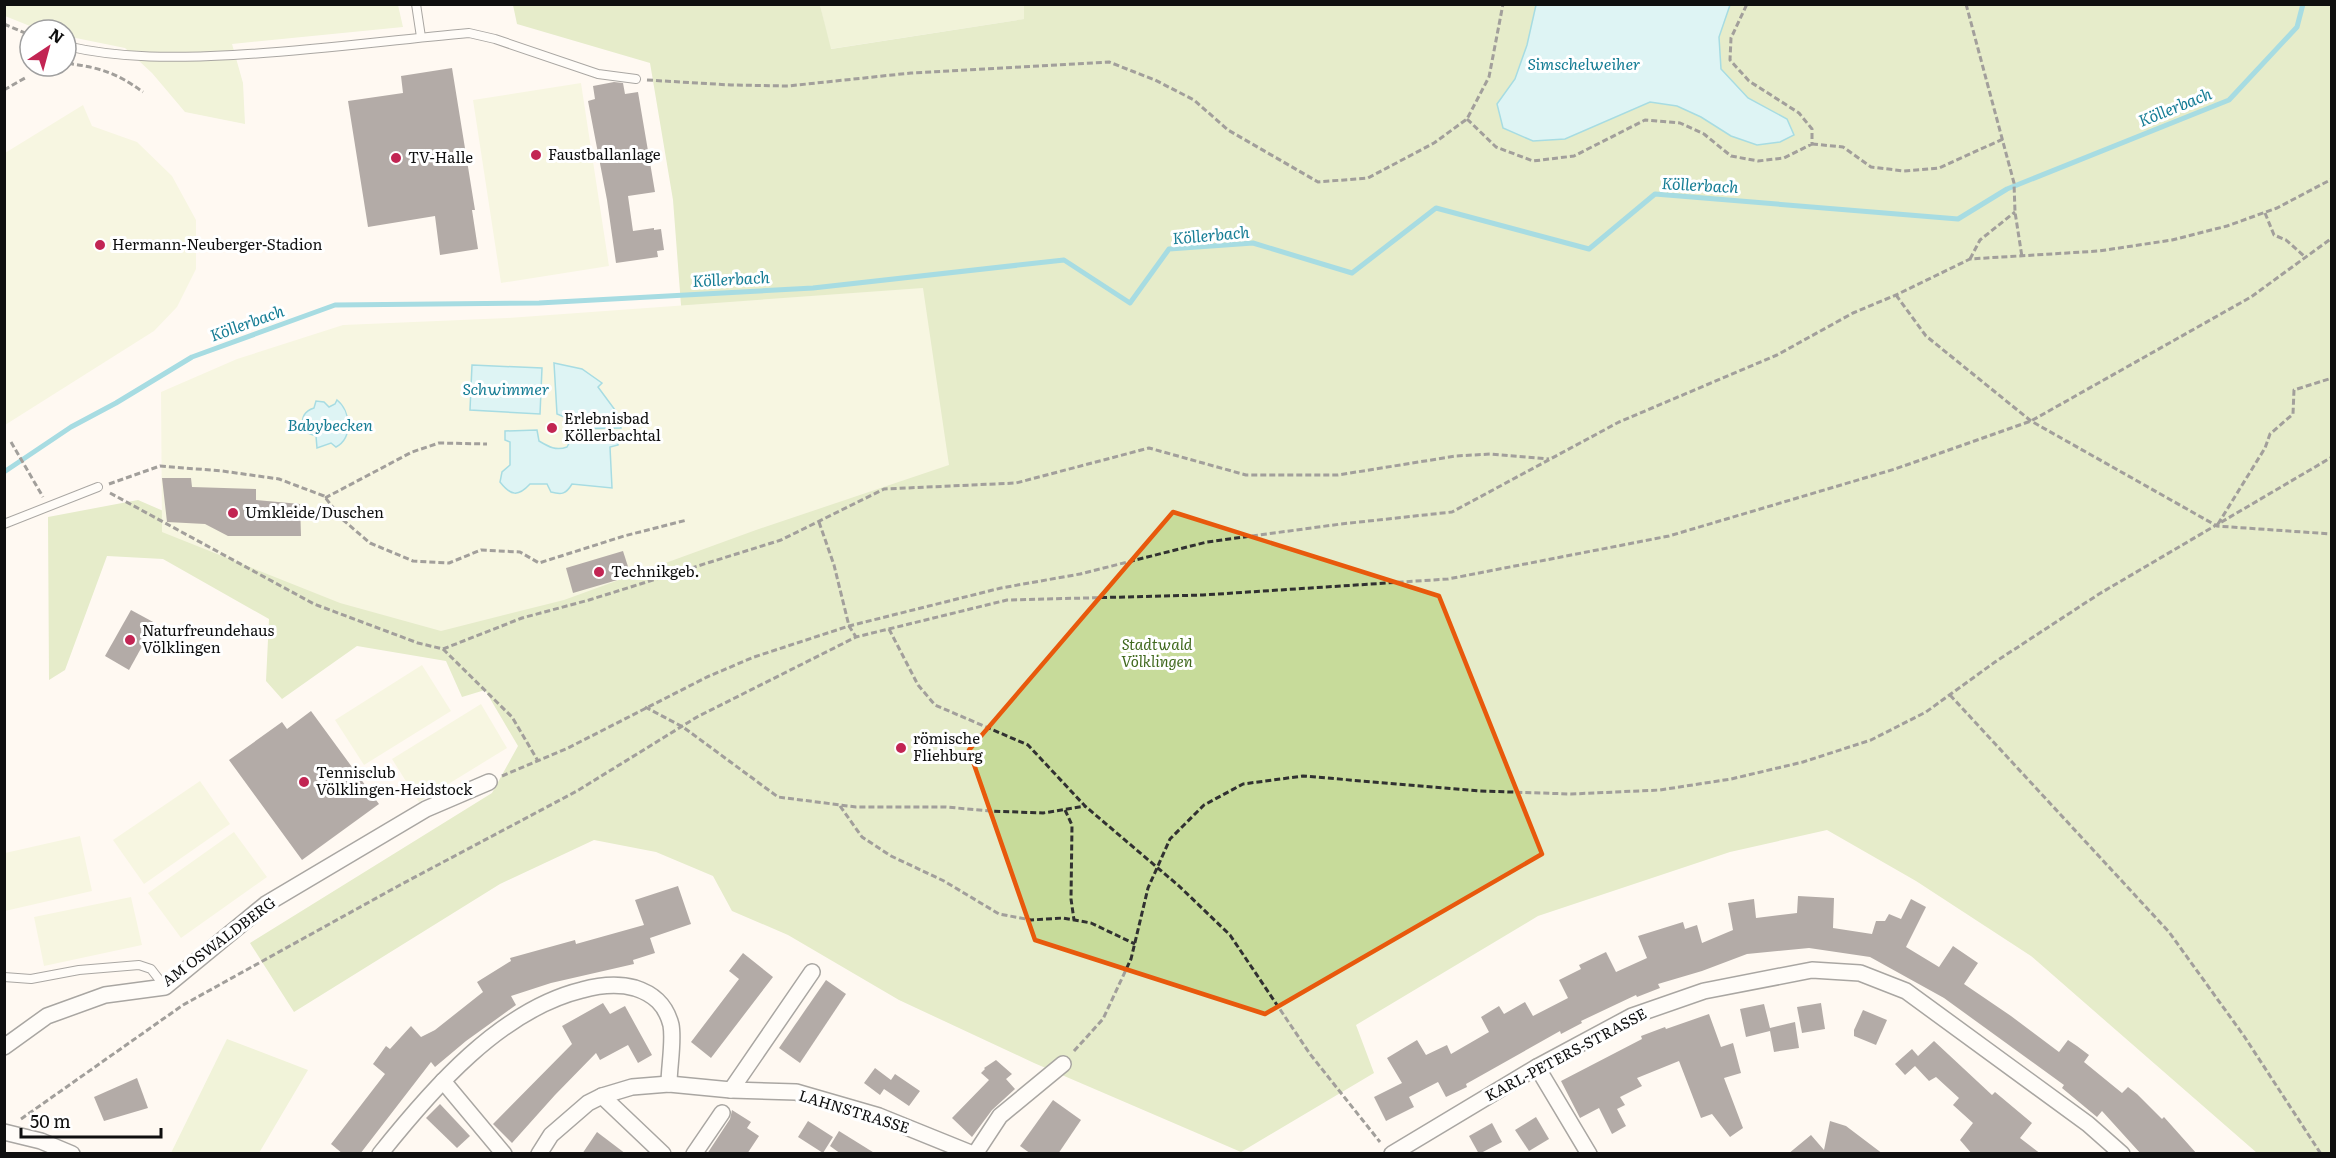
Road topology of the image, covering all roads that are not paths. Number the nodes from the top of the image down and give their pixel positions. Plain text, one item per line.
1 (416, 4) edge
2 (421, 38) junction
3 (78, 47) edge
4 (636, 79) road end
5 (98, 487) road end
6 (4, 524) edge
7 (489, 782) road end
8 (812, 972) dead end
9 (4, 977) edge
10 (165, 987) junction
11 (4, 1047) edge
12 (1063, 1064) road end
13 (1537, 1067) junction
14 (443, 1081) junction
15 (669, 1084) junction
16 (731, 1090) junction
17 (602, 1096) junction
18 (722, 1113) dead end
19 (9, 1128) edge
20 (1388, 1149) edge
21 (72, 1154) edge
22 (380, 1154) edge
23 (504, 1154) edge
24 (539, 1154) edge
25 (663, 1154) edge
26 (694, 1154) edge
27 (974, 1154) edge
28 (1589, 1154) edge
29 (2122, 1154) edge

1 - 2 lane
2 - 3 lane
2 - 4 lane
5 - 6 lane
7 - 10 street, AM OSWALDBERG
8 - 16 street
9 - 10 lane
10 - 11 street, AM OSWALDBERG
12 - 27 street
13 - 20 street, KARL-PETERS-STRASSE
13 - 28 street
13 - 29 street, KARL-PETERS-STRASSE
14 - 15 street
14 - 22 street
14 - 23 street
15 - 16 street, LAHNSTRASSE
15 - 17 street, LAHNSTRASSE
16 - 27 street, LAHNSTRASSE
17 - 24 street, LAHNSTRASSE
17 - 25 street
18 - 26 street
19 - 21 street

